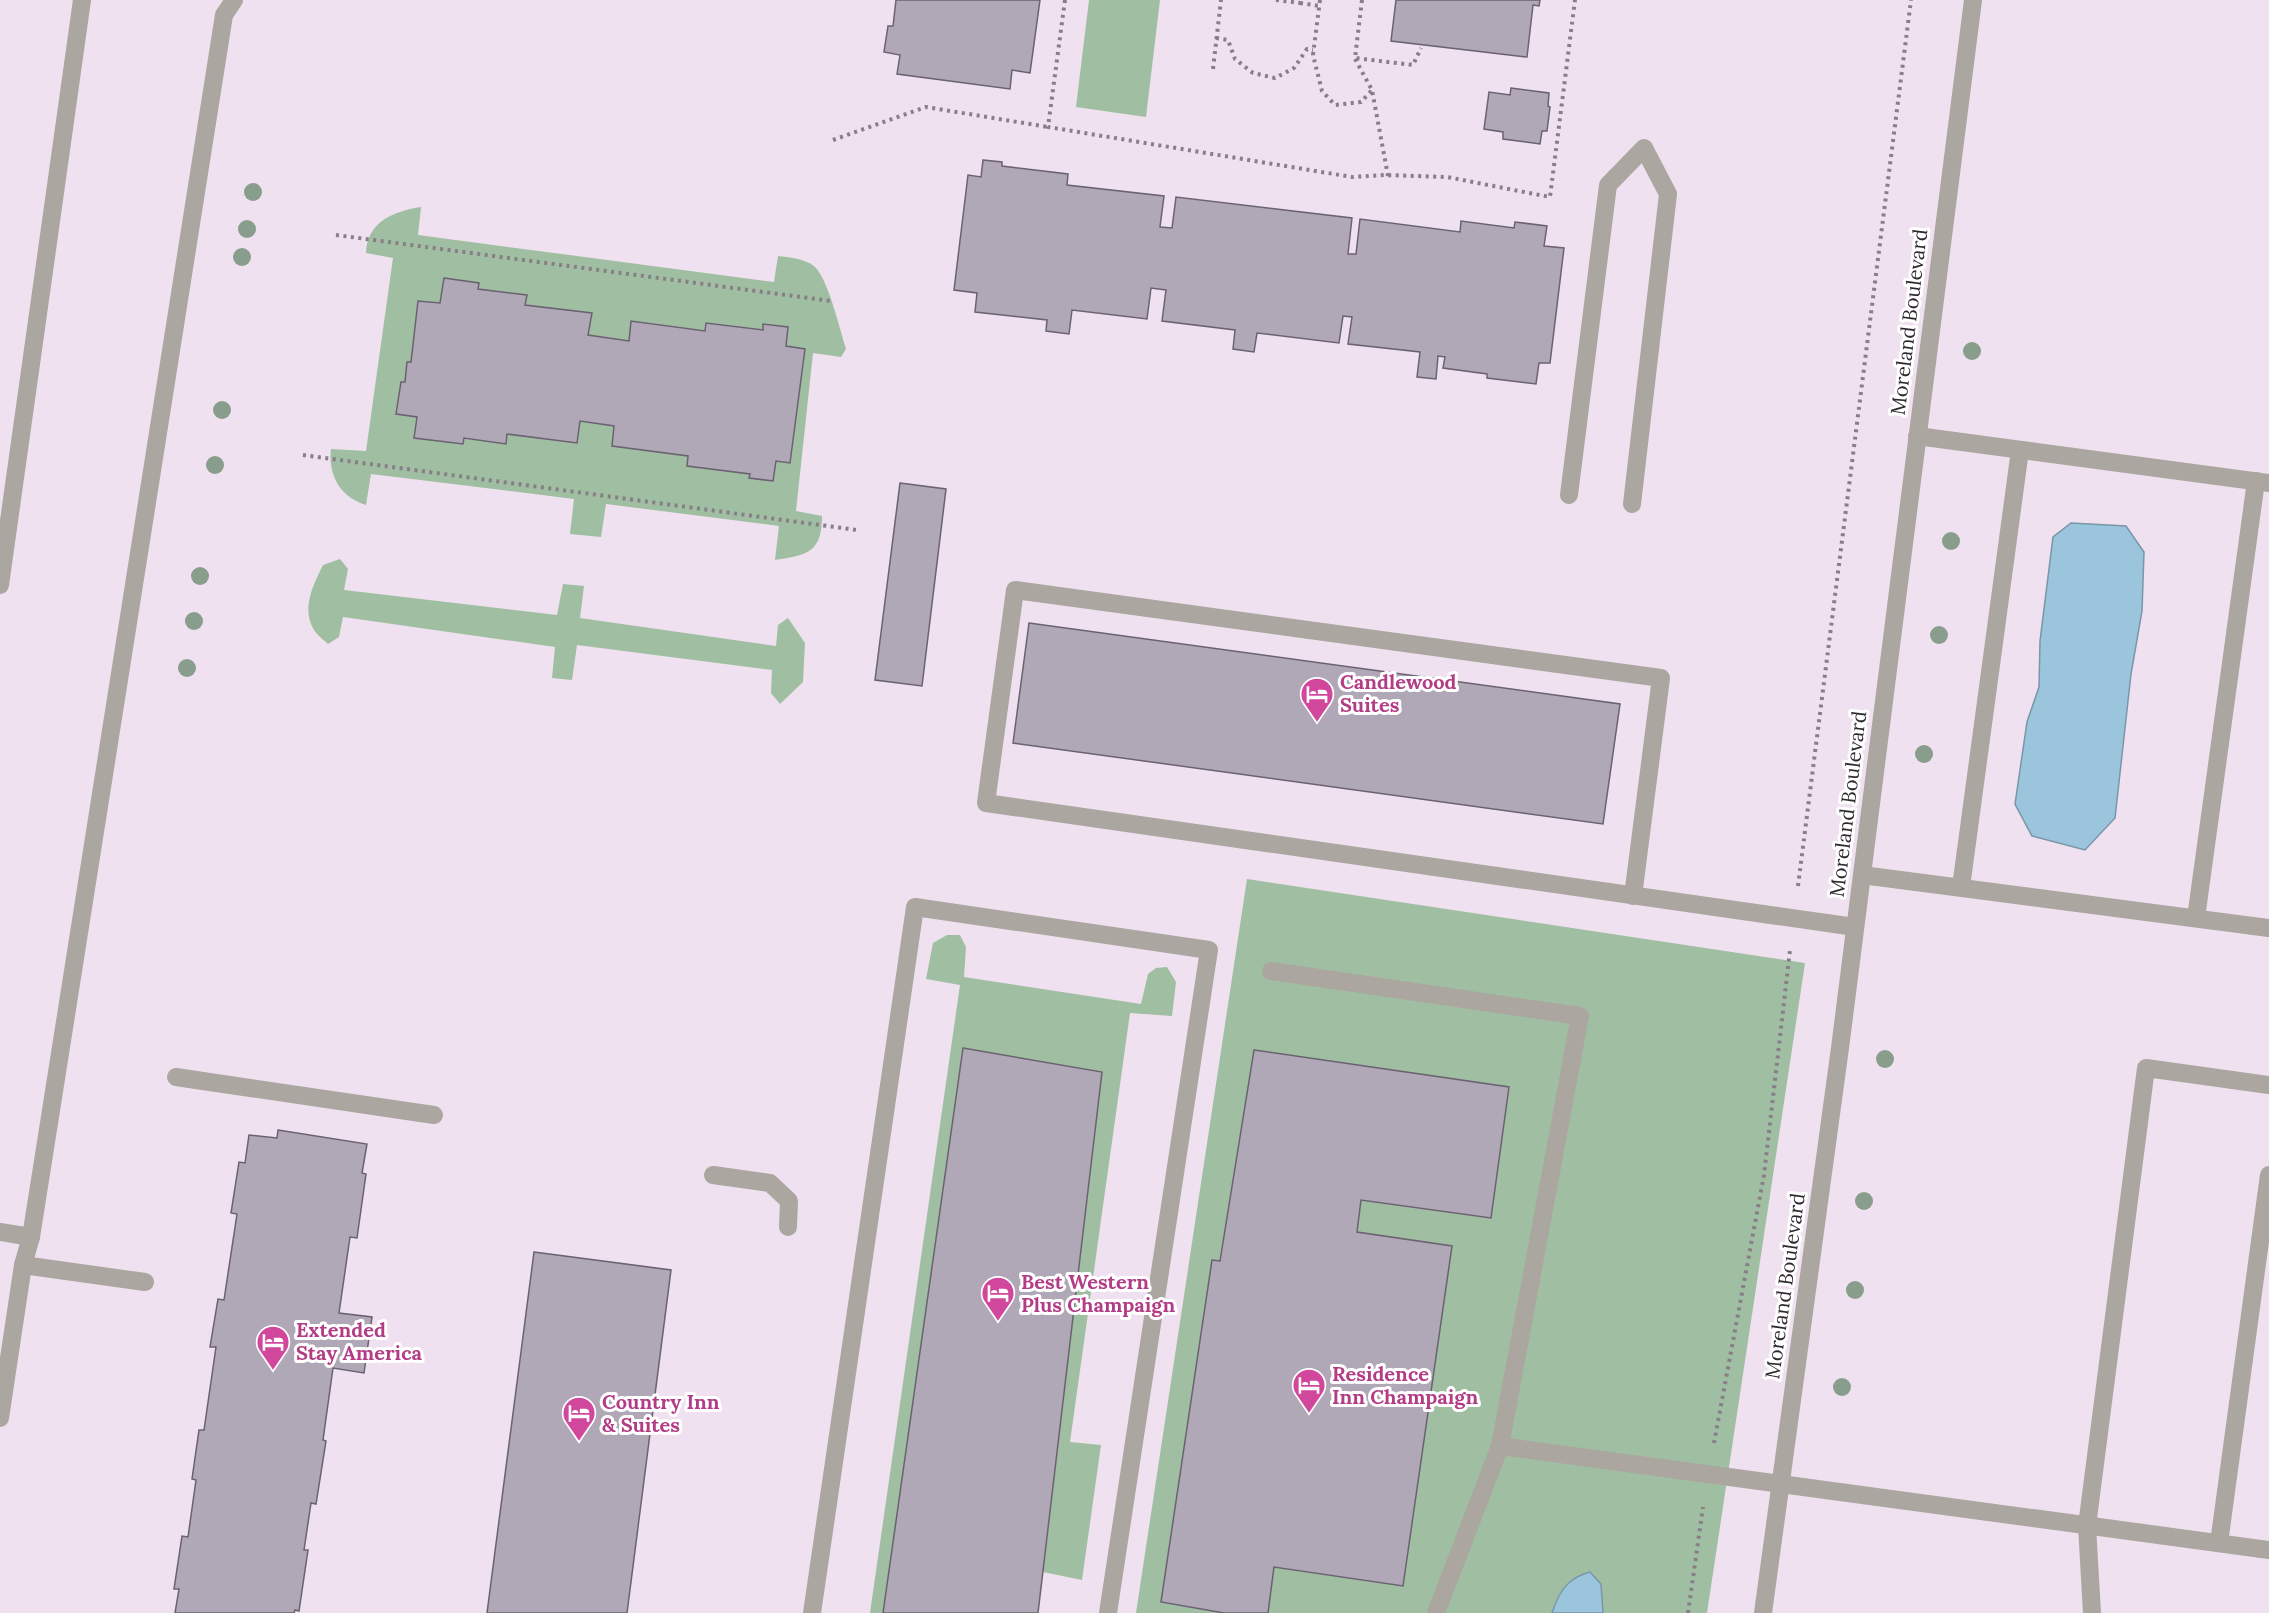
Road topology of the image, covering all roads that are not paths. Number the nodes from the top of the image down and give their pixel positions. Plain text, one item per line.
1 (82, 0) edge
2 (234, 0) edge
3 (1973, 0) edge
4 (1917, 436) junction
5 (2020, 450) junction
6 (2262, 482) edge
7 (1569, 495) dead end
8 (1632, 504) dead end
9 (0, 585) edge
10 (1862, 875) junction
11 (1961, 887) junction
12 (1633, 896) junction
13 (2196, 918) junction
14 (1855, 927) junction
15 (2269, 928) edge
16 (1271, 971) dead end
17 (176, 1077) dead end
18 (2269, 1085) edge
19 (434, 1115) dead end
20 (713, 1175) dead end
21 (2269, 1175) edge
22 (788, 1227) dead end
23 (0, 1232) edge
24 (31, 1237) junction
25 (23, 1265) junction
26 (145, 1282) dead end
27 (0, 1418) edge
28 (1500, 1446) junction
29 (1780, 1485) junction
30 (2087, 1526) junction
31 (2219, 1543) junction
32 (2269, 1550) edge
33 (812, 1613) edge
34 (1108, 1613) edge
35 (1436, 1613) edge
36 (1763, 1613) edge
37 (2092, 1613) edge

1 - 9 street
2 - 24 street
3 - 4 street, Moreland Boulevard
4 - 5 street
4 - 10 street, Moreland Boulevard
5 - 6 street
5 - 11 street
6 - 13 street
7 - 8 street
10 - 11 street
10 - 14 street, Moreland Boulevard
11 - 13 street
12 - 12 street
12 - 14 street
13 - 15 street
14 - 29 street, Moreland Boulevard
16 - 28 street
17 - 19 street
18 - 30 street
20 - 22 street
21 - 31 street
23 - 24 street
24 - 25 street
25 - 26 street
25 - 27 street
28 - 29 street
28 - 35 street
29 - 30 street
29 - 36 street, Moreland Boulevard
30 - 31 street
30 - 37 street
31 - 32 street
33 - 34 street

